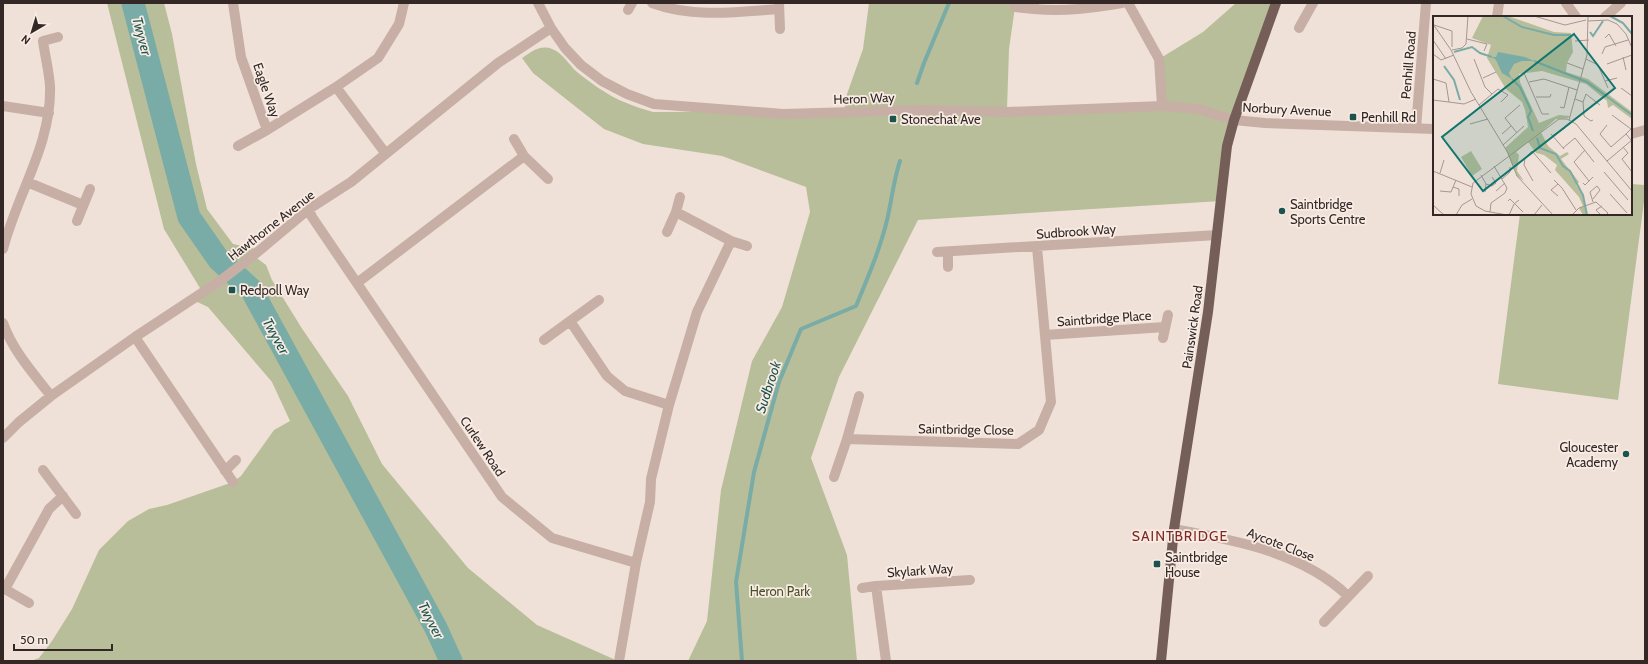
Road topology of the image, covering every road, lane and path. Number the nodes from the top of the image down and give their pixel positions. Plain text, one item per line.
1 (232, 3) edge
2 (404, 3) edge
3 (538, 3) edge
4 (652, 3) edge
5 (1122, 3) edge
6 (1128, 3) edge
7 (1276, 3) edge
8 (1313, 3) edge
9 (1426, 3) edge
10 (1498, 3) edge
11 (1566, 3) edge
12 (1621, 3) edge
13 (779, 6) edge
14 (1034, 6) edge
15 (1015, 7) dead end
16 (1497, 16) edge
17 (1575, 16) edge
18 (1606, 16) edge
19 (551, 28) junction
20 (1299, 28) dead end
21 (780, 29) dead end
22 (58, 37) dead end
23 (336, 88) junction
24 (3, 106) edge
25 (1162, 106) junction
26 (49, 113) junction
27 (1234, 120) junction
28 (1416, 128) junction
29 (1433, 129) edge
30 (267, 130) junction
31 (1645, 130) edge
32 (1632, 134) edge
33 (514, 140) dead end
34 (238, 146) dead end
35 (386, 154) junction
36 (524, 156) junction
37 (548, 179) dead end
38 (27, 182) junction
39 (90, 189) dead end
40 (680, 197) dead end
41 (83, 205) junction
42 (309, 209) junction
43 (676, 212) junction
44 (77, 221) dead end
45 (667, 232) dead end
46 (1216, 235) junction
47 (731, 240) junction
48 (747, 246) dead end
49 (1037, 247) junction
50 (3, 249) edge
51 (948, 267) dead end
52 (357, 283) junction
53 (599, 300) dead end
54 (1168, 315) dead end
55 (570, 321) junction
56 (3, 323) edge
57 (1165, 327) junction
58 (1045, 335) junction
59 (135, 337) junction
60 (1163, 338) dead end
61 (544, 340) dead end
62 (51, 396) junction
63 (859, 396) dead end
64 (669, 405) junction
65 (3, 438) edge
66 (847, 439) junction
67 (236, 460) dead end
68 (43, 470) dead end
69 (225, 471) junction
70 (834, 477) dead end
71 (233, 482) dead end
72 (63, 496) junction
73 (76, 514) dead end
74 (1174, 529) junction
75 (636, 563) junction
76 (1368, 576) dead end
77 (970, 580) dead end
78 (876, 586) junction
79 (862, 588) dead end
80 (4, 589) edge
81 (1348, 596) junction
82 (29, 603) dead end
83 (1324, 622) dead end
84 (619, 661) edge
85 (886, 661) edge
86 (1161, 661) edge

1 - 30 street, Eagle Way
2 - 23 street, Eagle Way
3 - 19 street, Heron Way
4 - 13 street
5 - 14 street
6 - 25 street
7 - 27 main road, Painswick Road
8 - 20 street
9 - 28 street, Penhill Road
10 - 16 street
11 - 17 street
12 - 18 street
13 - 21 street
14 - 15 street
19 - 25 street, Heron Way
19 - 35 street, Hawthorne Avenue
22 - 26 street
23 - 30 street, Eagle Way
23 - 35 street
24 - 26 street
25 - 27 street, Heron Way
26 - 38 street
27 - 28 street, Norbury Avenue
27 - 46 main road, Painswick Road
28 - 29 street, Norbury Avenue
30 - 34 street
31 - 32 street
33 - 36 street
35 - 42 street, Hawthorne Avenue
36 - 37 street
36 - 52 street
38 - 41 street
38 - 50 street
39 - 41 street
40 - 43 street
41 - 44 street
42 - 52 street, Curlew Road
42 - 59 street, Hawthorne Avenue
43 - 45 street
43 - 47 street
46 - 49 street, Sudbrook Way
46 - 74 main road, Painswick Road
47 - 48 street
47 - 64 street
49 - 51 street, Sudbrook Way
49 - 58 street, Saintbridge Close
52 - 75 street, Curlew Road
53 - 55 street
54 - 57 street
55 - 61 street
55 - 64 street
56 - 62 street
57 - 58 street, Saintbridge Place
57 - 60 street
58 - 66 street, Saintbridge Close
59 - 62 street, Hawthorne Avenue
59 - 69 street
62 - 65 street, Hawthorne Avenue
63 - 66 street
64 - 75 street
66 - 70 street
67 - 69 street
68 - 72 street
69 - 71 street
72 - 73 street
72 - 80 street
74 - 81 street, Aycote Close
74 - 86 main road, Painswick Road
75 - 84 street
76 - 81 street
77 - 78 street, Skylark Way
78 - 79 street
78 - 85 street, Skylark Way
80 - 82 street
81 - 83 street

